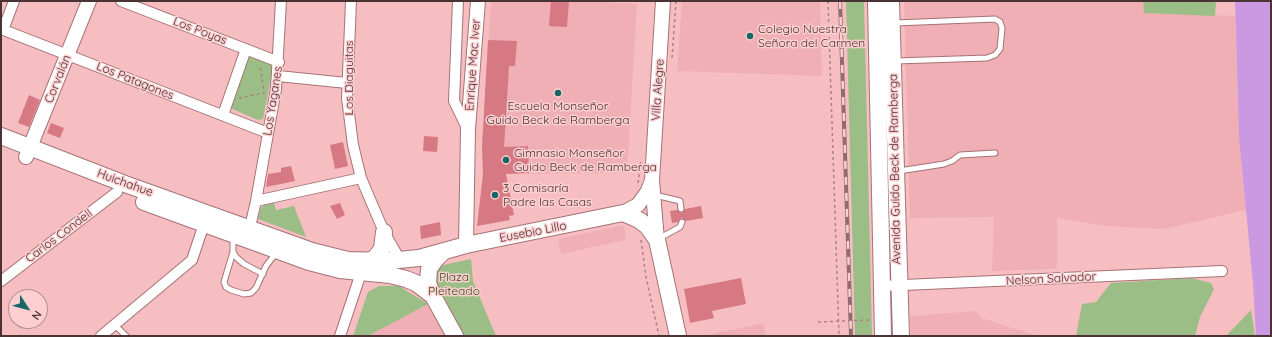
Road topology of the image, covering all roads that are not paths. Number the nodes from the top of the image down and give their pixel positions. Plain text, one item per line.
1 (14, 1) edge
2 (89, 1) edge
3 (121, 1) edge
4 (281, 1) edge
5 (351, 1) edge
6 (458, 1) edge
7 (478, 1) edge
8 (664, 1) edge
9 (876, 1) edge
10 (891, 1) edge
11 (892, 23) junction
12 (2, 29) edge
13 (246, 49) junction
14 (68, 54) junction
15 (279, 62) junction
16 (893, 62) junction
17 (278, 76) junction
18 (347, 82) junction
19 (223, 115) junction
20 (468, 130) junction
21 (268, 133) junction
22 (1, 136) edge
23 (1, 148) edge
24 (28, 152) junction
25 (995, 153) dead end
26 (896, 171) junction
27 (361, 178) junction
28 (652, 180) junction
29 (117, 192) junction
30 (654, 194) junction
31 (256, 201) junction
32 (681, 210) dead end
33 (623, 213) junction
34 (682, 222) dead end
35 (204, 224) junction
36 (384, 232) junction
37 (243, 234) junction
38 (657, 240) junction
39 (466, 245) junction
40 (278, 251) junction
41 (444, 251) junction
42 (233, 252) junction
43 (400, 260) junction
44 (364, 267) junction
45 (1222, 271) dead end
46 (263, 274) junction
47 (1, 281) edge
48 (881, 286) junction
49 (898, 286) junction
50 (432, 296) junction
51 (115, 325) junction
52 (101, 336) edge
53 (126, 336) edge
54 (340, 336) edge
55 (454, 336) edge
56 (678, 336) edge
57 (883, 336) edge
58 (901, 336) edge

1 - 12 street
2 - 14 main road, Corvalán
3 - 13 street, Los Poyas
4 - 15 street, Los Yaganes
5 - 18 street, Los Diaguitas
6 - 20 street, Enrique Mac Iver
7 - 20 main road, Enrique Mac Iver
8 - 28 main road, Villa Alegre
9 - 48 main road, Avenida Guido Beck de Ramberga
10 - 11 main road, Avenida Guido Beck de Ramberga
11 - 16 main road, Avenida Guido Beck de Ramberga
11 - 16 lane
12 - 14 street, Los Patagones
13 - 15 street, Los Poyas
13 - 19 street
14 - 19 street, Los Patagones
14 - 24 main road, Corvalán
15 - 17 street, Los Yaganes
16 - 26 main road, Avenida Guido Beck de Ramberga
17 - 18 street
17 - 21 street, Los Yaganes
18 - 27 street, Los Diaguitas
19 - 21 street, Los Patagones
20 - 39 main road, Enrique Mac Iver
21 - 31 street, Los Yaganes
22 - 24 main road, Huichahue
23 - 24 main road, Huichahue
24 - 29 main road, Huichahue
24 - 37 main road, Huichahue
25 - 26 lane
26 - 49 main road, Avenida Guido Beck de Ramberga
27 - 31 street
27 - 36 street, Los Diaguitas
28 - 30 main road, Villa Alegre
28 - 33 main road, Villa Alegre
29 - 35 main road, Huichahue
29 - 47 street, Carlos Condell
30 - 32 lane
30 - 38 main road, Villa Alegre
31 - 37 street
33 - 38 main road
33 - 39 main road, Eusebio Lillo
34 - 38 lane
35 - 37 main road, Huichahue
35 - 51 street
36 - 43 street, Los Diaguitas
36 - 44 main road
37 - 40 main road, Huichahue
37 - 42 lane
37 - 44 main road, Huichahue
38 - 56 main road, Villa Alegre
39 - 41 main road, Eusebio Lillo
40 - 44 main road, Huichahue
40 - 46 lane
41 - 43 main road, Eusebio Lillo
41 - 50 main road
42 - 46 lane
42 - 46 lane
43 - 44 main road, Huichahue
44 - 50 main road, Huichahue
44 - 54 street
45 - 49 street, Nelson Salvador
48 - 49 street, Nelson Salvador
48 - 57 main road, Avenida Guido Beck de Ramberga
49 - 58 main road, Avenida Guido Beck de Ramberga
50 - 55 main road
51 - 52 street
51 - 53 lane

